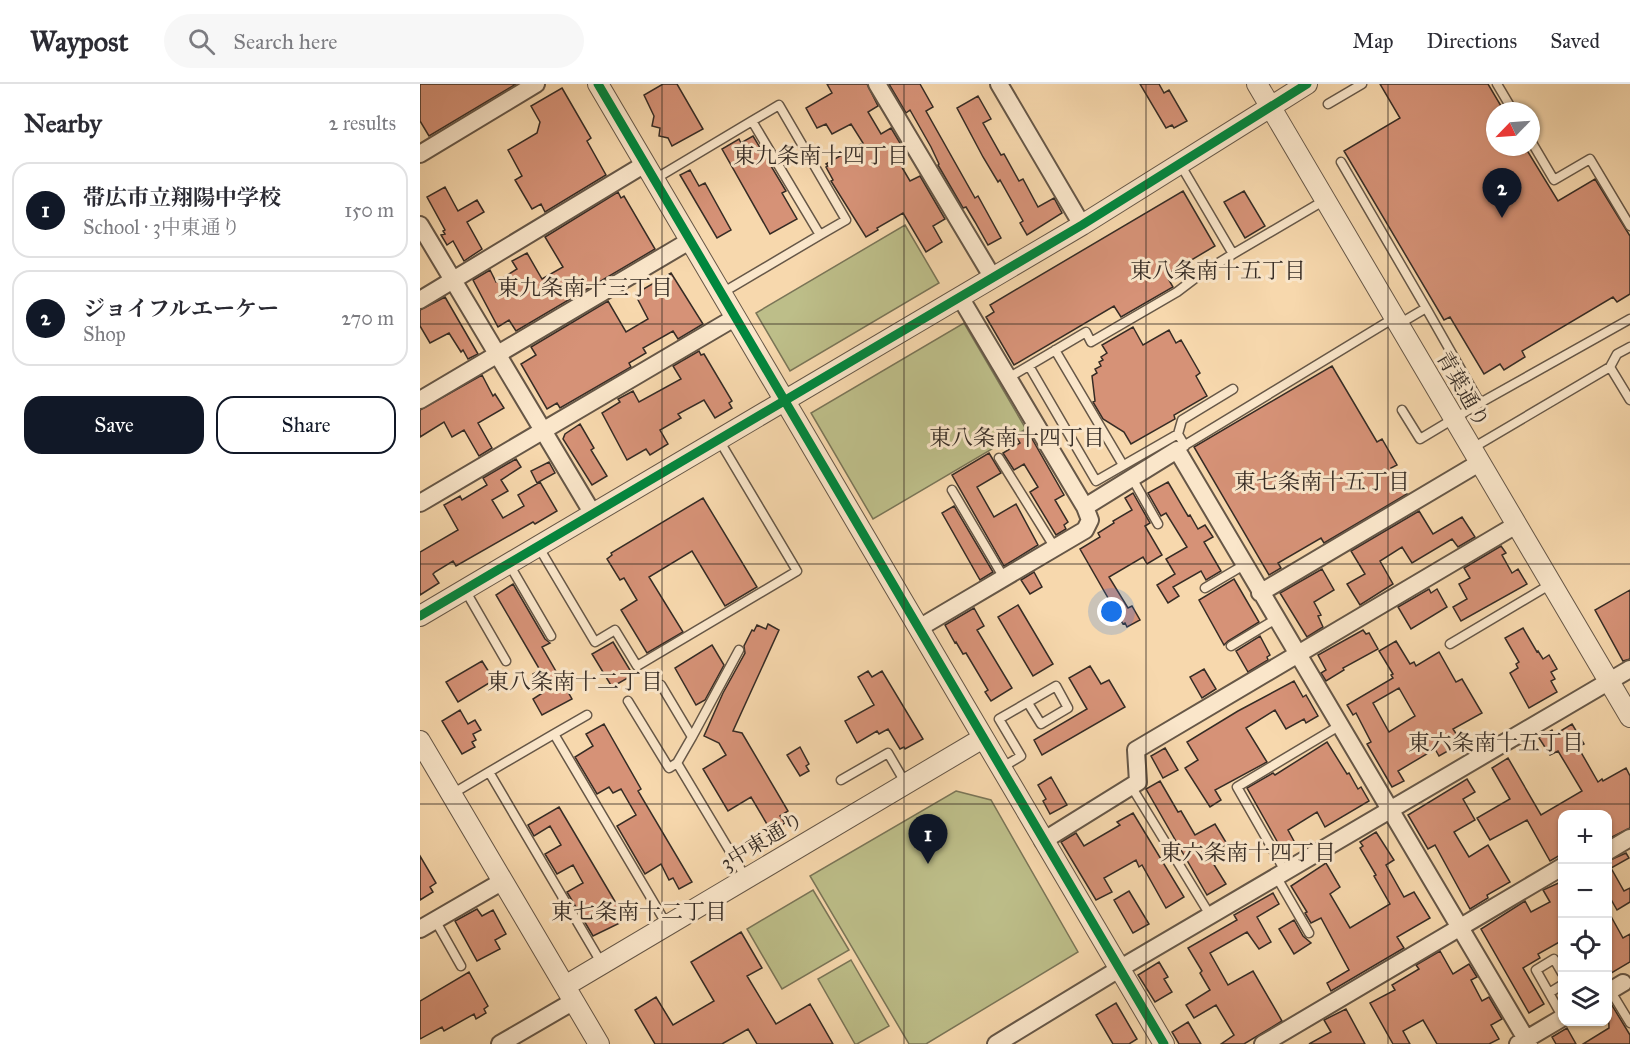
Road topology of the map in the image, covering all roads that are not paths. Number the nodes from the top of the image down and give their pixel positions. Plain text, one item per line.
1 (536, 84) edge
2 (598, 84) edge
3 (877, 84) edge
4 (999, 84) edge
5 (1257, 84) edge
6 (1307, 84) edge
7 (1362, 84) edge
8 (1497, 84) edge
9 (1508, 102) edge
10 (1328, 104) dead end
11 (1270, 107) junction
12 (752, 121) junction
13 (420, 154) edge
14 (1540, 156) edge
15 (1341, 162) dead end
16 (1180, 164) junction
17 (650, 172) junction
18 (1325, 201) junction
19 (420, 225) edge
20 (1082, 225) junction
21 (1630, 226) edge
22 (820, 235) junction
23 (691, 240) junction
24 (1233, 254) junction
25 (993, 278) junction
26 (452, 281) junction
27 (722, 293) junction
28 (960, 297) junction
29 (420, 300) edge
30 (1426, 308) junction
31 (736, 317) junction
32 (1630, 319) edge
33 (1396, 321) junction
34 (1630, 347) edge
35 (1055, 350) junction
36 (496, 354) junction
37 (1029, 366) junction
38 (1610, 367) junction
39 (1008, 378) junction
40 (1233, 389) dead end
41 (420, 400) edge
42 (1630, 400) edge
43 (784, 401) junction
44 (1480, 403) junction
45 (1402, 410) dead end
46 (1453, 419) junction
47 (542, 431) junction
48 (719, 440) junction
49 (1180, 443) junction
50 (1475, 456) junction
51 (999, 458) dead end
52 (1127, 472) junction
53 (952, 490) dead end
54 (420, 503) edge
55 (1085, 507) junction
56 (593, 514) junction
57 (1158, 524) dead end
58 (1516, 525) junction
59 (538, 546) junction
60 (1055, 548) junction
61 (508, 563) junction
62 (1244, 565) junction
63 (1004, 578) junction
64 (1551, 584) junction
65 (1205, 588) dead end
66 (465, 590) junction
67 (1260, 593) junction
68 (420, 616) edge
69 (1276, 620) junction
70 (919, 628) junction
71 (551, 636) dead end
72 (1450, 644) dead end
73 (1232, 646) dead end
74 (739, 650) dead end
75 (1296, 655) junction
76 (506, 661) dead end
77 (1630, 669) edge
78 (1609, 681) junction
79 (661, 685) dead end
80 (628, 701) dead end
81 (1028, 703) junction
82 (587, 715) dead end
83 (1630, 717) edge
84 (1339, 726) junction
85 (554, 734) junction
86 (692, 737) junction
87 (983, 738) junction
88 (420, 741) edge
89 (676, 763) junction
90 (1001, 768) junction
91 (489, 772) junction
92 (841, 780) dead end
93 (906, 784) junction
94 (1131, 786) junction
95 (452, 794) junction
96 (1389, 809) junction
97 (1630, 838) edge
98 (1043, 841) junction
99 (1612, 849) edge
100 (1558, 870) edge
101 (1281, 873) junction
102 (746, 879) junction
103 (502, 881) junction
104 (1210, 915) junction
105 (435, 920) junction
106 (667, 926) junction
107 (1459, 928) junction
108 (420, 929) edge
109 (1309, 933) dead end
110 (602, 964) junction
111 (461, 966) dead end
112 (1119, 969) junction
113 (1562, 972) edge
114 (1558, 988) edge
115 (1614, 988) edge
116 (1549, 993) junction
117 (569, 994) junction
118 (1558, 1008) edge
119 (1558, 1020) edge
120 (1630, 1023) edge
121 (1524, 1042) edge
122 (500, 1044) edge
123 (599, 1044) edge
124 (996, 1044) edge
125 (1164, 1044) edge
126 (1263, 1044) edge

1 - 13 street
2 - 17 street
3 - 25 street
4 - 20 street
5 - 11 street, 青葉通り
6 - 11 street
7 - 10 lane
8 - 9 lane
11 - 16 street
11 - 18 street, 青葉通り
12 - 17 lane
12 - 22 lane
12 - 22 lane
14 - 21 lane
15 - 30 lane
16 - 20 street
16 - 24 lane
17 - 23 street
17 - 26 street
18 - 24 lane
18 - 33 street, 青葉通り
19 - 26 street
20 - 25 street
22 - 27 lane
23 - 27 street
23 - 36 street
24 - 35 lane
25 - 28 street
26 - 29 street
26 - 36 street
27 - 31 street
28 - 39 street
28 - 43 street
30 - 33 lane
30 - 44 lane
31 - 43 street
31 - 47 street
32 - 44 lane
33 - 46 street, 青葉通り
33 - 49 lane
34 - 38 lane
35 - 37 lane
35 - 52 lane
36 - 41 street
36 - 47 street
37 - 39 lane
37 - 52 lane
38 - 42 lane
38 - 50 lane
39 - 55 street
40 - 49 lane
43 - 48 street
43 - 70 street
44 - 46 lane
45 - 46 lane
46 - 50 street, 青葉通り
47 - 54 street
47 - 56 street
48 - 56 street
48 - 59 lane
49 - 52 street
49 - 62 street
50 - 58 street, 青葉通り
50 - 67 street
51 - 60 lane
52 - 55 street
52 - 57 lane
53 - 63 lane
55 - 60 street
56 - 59 street
58 - 64 street, 青葉通り
58 - 75 street
59 - 61 street
60 - 63 street
61 - 66 street
61 - 71 lane
62 - 65 lane
62 - 67 street
63 - 70 street
64 - 72 lane
64 - 78 street, 青葉通り
66 - 68 street
66 - 76 lane
67 - 69 street
69 - 73 lane
69 - 75 street
70 - 87 street
74 - 86 lane
75 - 84 street
75 - 94 street
77 - 78 street
78 - 83 street, 青葉通り
78 - 96 street
79 - 86 lane
80 - 89 lane
81 - 81 lane
81 - 90 lane
82 - 85 lane
84 - 96 street
84 - 101 lane
85 - 91 lane
85 - 106 lane
86 - 89 lane
87 - 90 street
87 - 93 street, 3中東通り
88 - 95 street
89 - 102 lane
90 - 98 street
91 - 95 lane
91 - 110 lane
92 - 93 lane
93 - 102 street, 3中東通り
94 - 98 street
94 - 104 lane
95 - 103 street
96 - 101 street
96 - 107 street
97 - 99 street
98 - 112 street
100 - 107 street
101 - 104 street
101 - 109 lane
102 - 106 street, 3中東通り
103 - 105 street
103 - 117 street
104 - 112 street
105 - 108 street
105 - 111 lane
106 - 110 street, 3中東通り
107 - 121 street
107 - 126 street
110 - 117 street, 3中東通り
112 - 124 street
112 - 125 street
113 - 116 lane
114 - 116 lane
115 - 120 lane
116 - 118 lane
117 - 122 street
117 - 123 street
119 - 121 street

